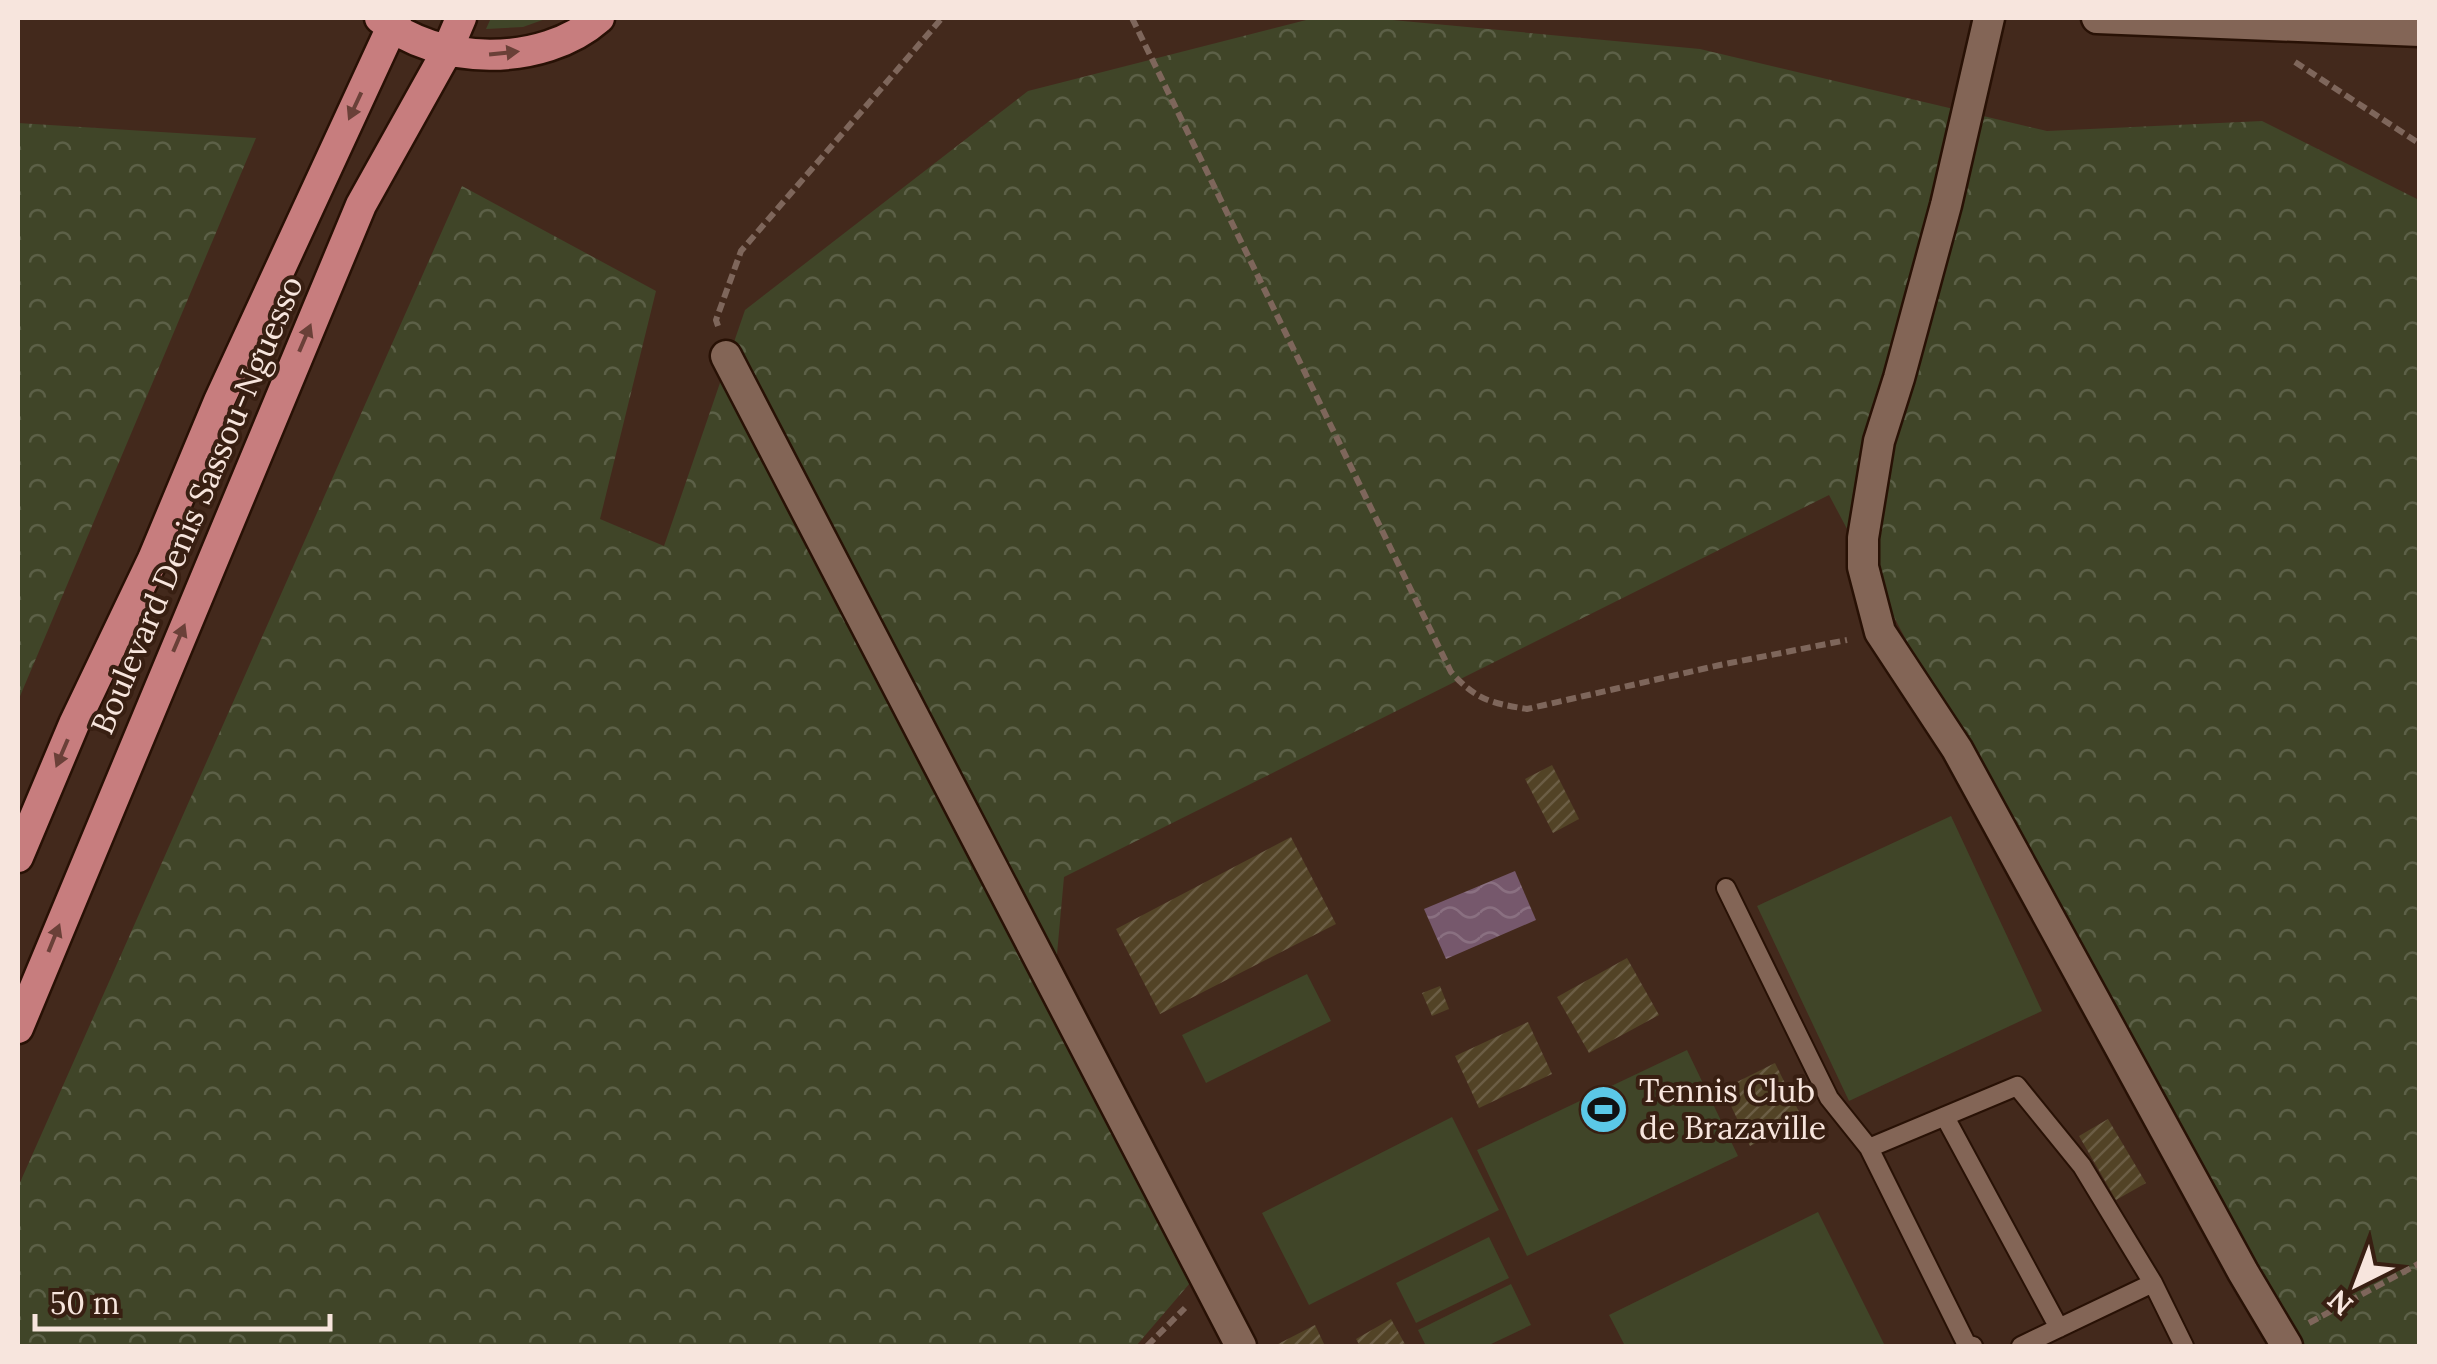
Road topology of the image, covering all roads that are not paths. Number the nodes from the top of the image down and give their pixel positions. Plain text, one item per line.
1 (461, 18) edge
2 (599, 18) edge
3 (1989, 18) edge
4 (2097, 18) edge
5 (389, 21) edge
6 (2420, 31) edge
7 (447, 51) junction
8 (726, 356) road end
9 (18, 858) edge
10 (1726, 888) dead end
11 (18, 1028) edge
12 (1944, 1117) junction
13 (1870, 1148) junction
14 (2153, 1284) junction
15 (2059, 1328) junction
16 (2278, 1344) edge
17 (1241, 1346) edge
18 (1973, 1346) edge
19 (2021, 1346) edge
20 (2184, 1346) edge

1 - 7 main road, Boulevard Denis Sassou-Nguesso
7 -> 2 main road
3 - 16 street
4 - 6 street
5 - 7 main road
5 -> 9 main road, Boulevard Denis Sassou-Nguesso
11 -> 7 main road, Boulevard Denis Sassou-Nguesso
8 - 17 street
10 - 13 lane
12 - 13 lane
12 - 14 lane
12 - 15 lane
13 - 18 lane
14 - 15 lane
14 - 20 lane
15 - 19 lane

